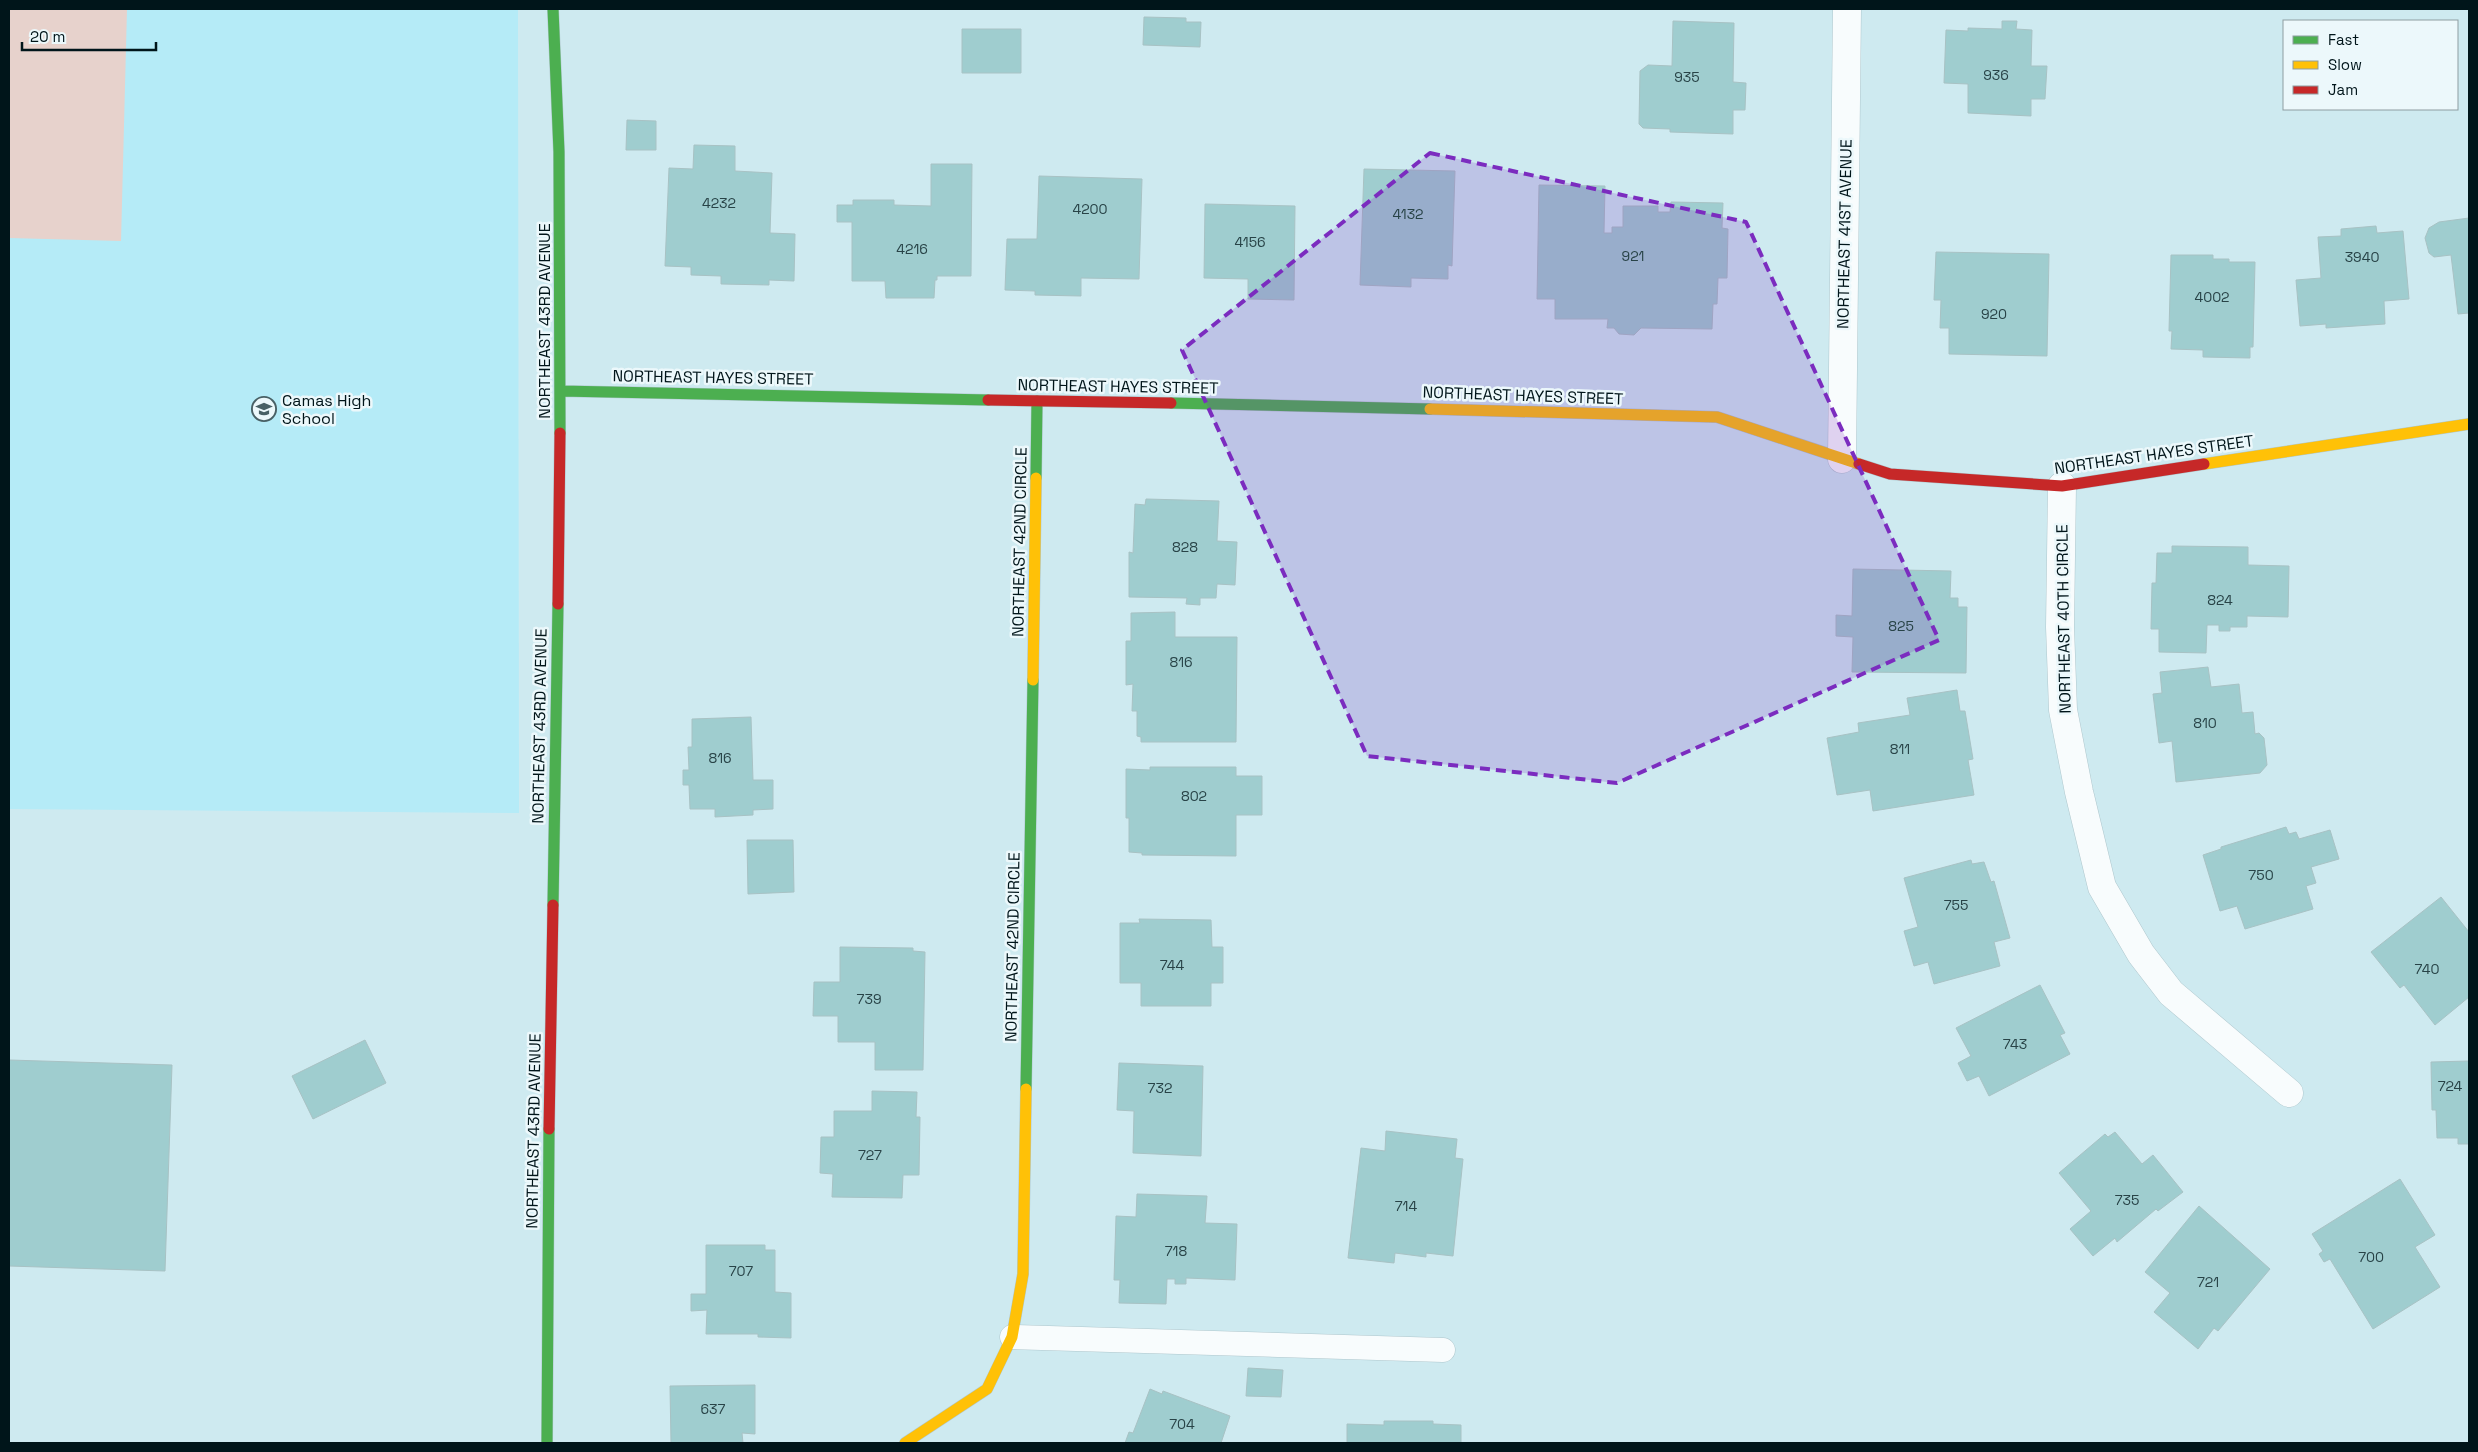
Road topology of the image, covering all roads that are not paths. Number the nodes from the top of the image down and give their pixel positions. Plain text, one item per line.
1 (553, 9) edge
2 (1846, 9) edge
3 (561, 390) junction
4 (1037, 401) junction
5 (2469, 424) edge
6 (1842, 459) junction
7 (2062, 486) junction
8 (2288, 1092) dead end
9 (1012, 1337) junction
10 (1443, 1350) dead end
11 (547, 1443) edge
12 (905, 1443) edge

1 - 3 street, NORTHEAST 43RD AVENUE
2 - 6 street, NORTHEAST 41ST AVENUE
3 - 4 street, NORTHEAST HAYES STREET
3 - 11 street, NORTHEAST 43RD AVENUE
4 - 6 street, NORTHEAST HAYES STREET
4 - 9 street, NORTHEAST 42ND CIRCLE
5 - 7 street, NORTHEAST HAYES STREET
6 - 7 street, NORTHEAST HAYES STREET
7 - 8 street, NORTHEAST 40TH CIRCLE
9 - 10 lane
9 - 12 street, NORTHEAST 42ND CIRCLE

